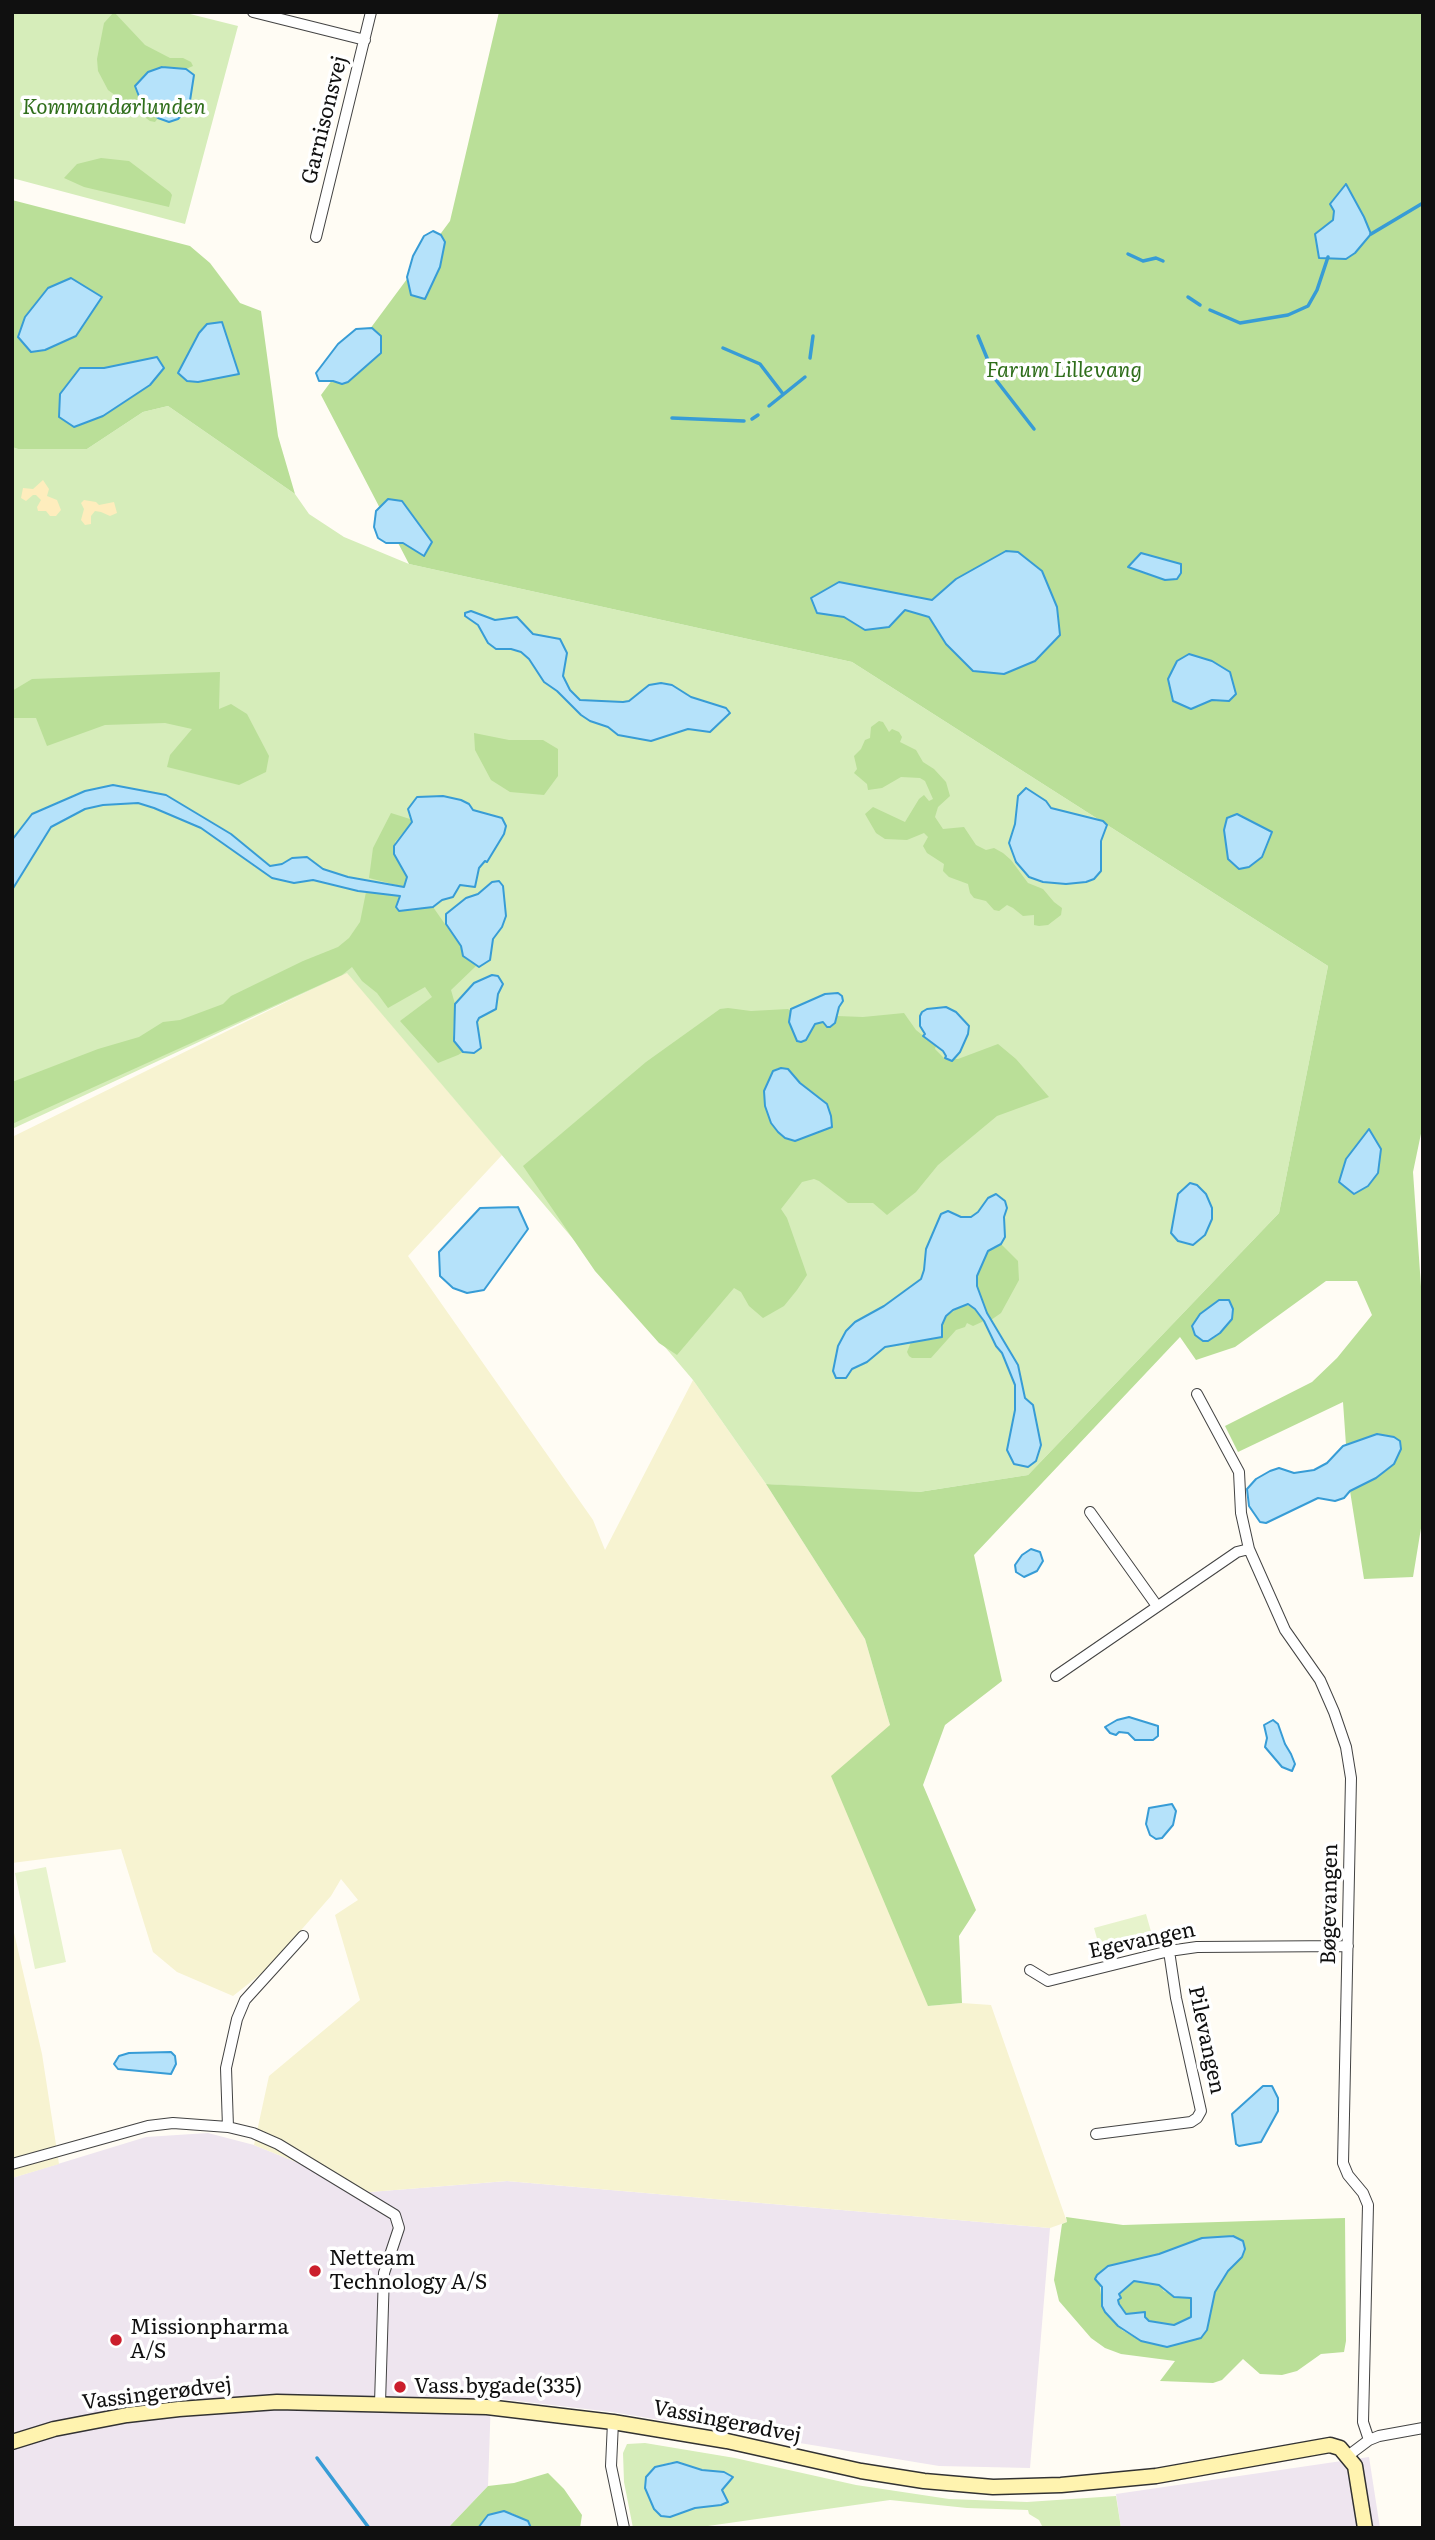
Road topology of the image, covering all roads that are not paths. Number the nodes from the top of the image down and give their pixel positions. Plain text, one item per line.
1 (253, 12) edge
2 (371, 12) edge
3 (365, 40) junction
4 (316, 237) dead end
5 (1197, 1394) dead end
6 (1090, 1512) dead end
7 (1249, 1549) junction
8 (1157, 1606) junction
9 (1056, 1676) dead end
10 (303, 1936) dead end
11 (1348, 1946) junction
12 (1169, 1951) junction
13 (1030, 1970) dead end
14 (228, 2127) junction
15 (1096, 2134) dead end
16 (12, 2164) edge
17 (380, 2403) junction
18 (613, 2422) junction
19 (1423, 2428) edge
20 (1369, 2440) junction
21 (12, 2442) edge
22 (1349, 2455) junction
23 (624, 2528) edge
24 (1365, 2528) edge

1 - 3 street
2 - 3 street, Garnisonsvej
3 - 4 street, Garnisonsvej
5 - 7 street, Bøgevangen
6 - 8 street
7 - 8 street
7 - 11 street, Bøgevangen
8 - 9 street
10 - 14 street
11 - 12 street, Egevangen
11 - 20 street, Bøgevangen
12 - 13 street, Egevangen
12 - 15 street, Pilevangen
14 - 16 street
14 - 17 street
17 - 18 street, Vassingerødvej
17 - 21 street, Vassingerødvej
18 - 22 street, Vassingerødvej
18 - 23 street
19 - 20 street
20 - 22 street
22 - 24 street

